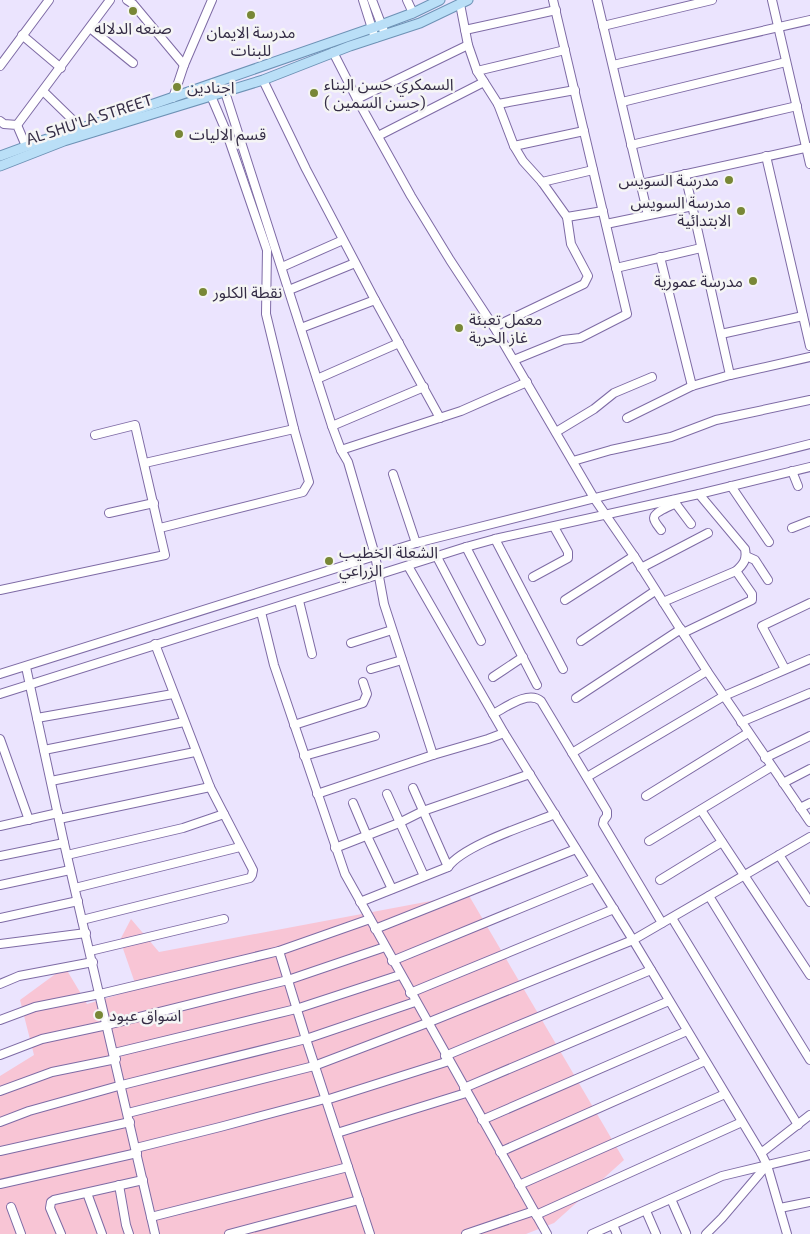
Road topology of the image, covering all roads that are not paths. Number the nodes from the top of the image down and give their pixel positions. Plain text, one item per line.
1 (48, 0) edge
2 (110, 0) edge
3 (212, 0) edge
4 (363, 0) edge
5 (372, 0) edge
6 (408, 0) edge
7 (440, 0) edge
8 (553, 0) edge
9 (598, 0) edge
10 (712, 0) edge
11 (772, 0) edge
12 (132, 2) edge
13 (464, 2) edge
14 (556, 10) junction
15 (413, 13) junction
16 (810, 20) edge
17 (381, 25) junction
18 (604, 26) junction
19 (778, 26) junction
20 (90, 28) junction
21 (372, 29) junction
22 (465, 30) junction
23 (385, 34) junction
24 (22, 35) junction
25 (376, 38) junction
26 (468, 45) junction
27 (565, 50) junction
28 (333, 52) junction
29 (786, 62) junction
30 (133, 63) dead end
31 (0, 64) edge
32 (184, 65) junction
33 (613, 65) junction
34 (61, 68) junction
35 (477, 70) junction
36 (263, 80) junction
37 (484, 82) junction
38 (574, 90) junction
39 (43, 91) junction
40 (225, 92) junction
41 (212, 96) junction
42 (173, 98) junction
43 (357, 99) junction
44 (622, 102) junction
45 (498, 104) junction
46 (796, 106) junction
47 (0, 121) edge
48 (17, 125) junction
49 (81, 128) junction
50 (584, 131) junction
51 (378, 136) junction
52 (632, 145) junction
53 (26, 146) junction
54 (514, 146) junction
55 (808, 147) edge
56 (0, 156) edge
57 (766, 156) junction
58 (810, 164) edge
59 (0, 166) edge
60 (593, 170) junction
61 (684, 174) junction
62 (542, 182) junction
63 (641, 184) junction
64 (693, 206) junction
65 (603, 211) junction
66 (648, 215) junction
67 (567, 218) junction
68 (606, 224) junction
69 (343, 240) junction
70 (701, 248) junction
71 (660, 257) junction
72 (355, 263) junction
73 (282, 267) junction
74 (616, 268) junction
75 (289, 290) junction
76 (375, 300) junction
77 (803, 316) junction
78 (494, 327) junction
79 (301, 328) junction
80 (721, 334) junction
81 (399, 343) junction
82 (810, 346) edge
83 (810, 357) edge
84 (514, 360) junction
85 (730, 376) junction
86 (652, 377) dead end
87 (317, 380) junction
88 (527, 382) junction
89 (692, 386) junction
90 (424, 387) junction
91 (810, 400) edge
92 (440, 418) junction
93 (626, 418) dead end
94 (332, 426) junction
95 (294, 429) junction
96 (556, 432) junction
97 (95, 435) dead end
98 (810, 444) edge
99 (341, 450) junction
100 (573, 461) junction
101 (145, 463) junction
102 (810, 467) edge
103 (792, 471) junction
104 (393, 474) dead end
105 (731, 486) junction
106 (798, 486) dead end
107 (699, 494) junction
108 (594, 498) junction
109 (674, 501) junction
110 (154, 502) junction
111 (109, 513) dead end
112 (605, 514) junction
113 (810, 521) edge
114 (691, 524) dead end
115 (554, 527) junction
116 (160, 528) junction
117 (792, 528) dead end
118 (660, 530) dead end
119 (708, 533) dead end
120 (495, 539) junction
121 (769, 542) dead end
122 (416, 543) junction
123 (466, 547) junction
124 (375, 555) junction
125 (634, 556) junction
126 (746, 556) junction
127 (437, 557) junction
128 (408, 566) junction
129 (641, 568) junction
130 (736, 570) junction
131 (379, 574) junction
132 (533, 577) dead end
133 (768, 580) dead end
134 (0, 590) edge
135 (656, 591) junction
136 (299, 600) junction
137 (565, 600) dead end
138 (663, 602) junction
139 (810, 603) edge
140 (261, 612) junction
141 (392, 630) junction
142 (682, 631) junction
143 (481, 641) dead end
144 (581, 641) dead end
145 (351, 643) dead end
146 (155, 644) junction
147 (312, 654) dead end
148 (523, 657) junction
149 (810, 658) edge
150 (402, 660) junction
151 (26, 667) junction
152 (371, 669) dead end
153 (563, 669) dead end
154 (785, 669) junction
155 (707, 671) junction
156 (0, 674) edge
157 (493, 677) dead end
158 (363, 682) dead end
159 (30, 683) junction
160 (536, 685) dead end
161 (810, 693) edge
162 (0, 694) edge
163 (173, 694) junction
164 (724, 696) junction
165 (576, 698) dead end
166 (493, 714) junction
167 (37, 718) junction
168 (184, 722) junction
169 (741, 722) junction
170 (294, 725) junction
171 (504, 733) junction
172 (748, 733) junction
173 (375, 736) dead end
174 (810, 736) edge
175 (0, 739) edge
176 (44, 750) junction
177 (195, 752) junction
178 (572, 753) junction
179 (434, 755) junction
180 (304, 756) junction
181 (765, 758) junction
182 (772, 767) junction
183 (810, 770) edge
184 (530, 774) junction
185 (587, 777) junction
186 (51, 781) junction
187 (783, 783) junction
188 (210, 787) junction
189 (413, 788) dead end
190 (317, 794) junction
191 (387, 794) dead end
192 (646, 796) dead end
193 (353, 803) dead end
194 (810, 803) edge
195 (800, 808) junction
196 (701, 810) junction
197 (423, 811) junction
198 (224, 814) junction
199 (555, 814) junction
200 (58, 816) junction
201 (29, 820) junction
202 (810, 822) edge
203 (399, 823) junction
204 (0, 826) edge
205 (367, 836) junction
206 (809, 839) edge
207 (648, 841) dead end
208 (64, 842) junction
209 (722, 842) junction
210 (240, 847) junction
211 (335, 848) junction
212 (576, 849) junction
213 (67, 855) junction
214 (0, 856) edge
215 (779, 856) junction
216 (448, 867) junction
217 (70, 870) junction
218 (744, 875) junction
219 (424, 876) junction
220 (594, 878) junction
221 (660, 880) dead end
222 (0, 885) edge
223 (75, 888) junction
224 (392, 889) junction
225 (709, 896) junction
226 (78, 901) junction
227 (360, 902) junction
228 (810, 902) edge
229 (614, 909) junction
230 (0, 918) edge
231 (672, 918) junction
232 (224, 919) dead end
233 (82, 920) junction
234 (370, 920) junction
235 (662, 923) junction
236 (375, 929) junction
237 (86, 933) junction
238 (633, 940) junction
239 (0, 944) edge
240 (385, 947) junction
241 (90, 951) junction
242 (279, 951) junction
243 (392, 961) junction
244 (92, 962) junction
245 (651, 970) junction
246 (400, 974) junction
247 (810, 975) edge
248 (288, 980) junction
249 (0, 984) edge
250 (410, 993) junction
251 (100, 994) junction
252 (669, 1001) junction
253 (415, 1002) junction
254 (296, 1009) junction
255 (0, 1020) edge
256 (427, 1023) junction
257 (108, 1025) junction
258 (687, 1031) junction
259 (306, 1039) junction
260 (0, 1055) edge
261 (115, 1056) junction
262 (447, 1058) junction
263 (810, 1060) edge
264 (705, 1061) junction
265 (314, 1066) junction
266 (122, 1086) junction
267 (465, 1090) junction
268 (0, 1091) edge
269 (725, 1094) junction
270 (326, 1100) junction
271 (810, 1115) edge
272 (129, 1118) junction
273 (482, 1120) junction
274 (0, 1122) edge
275 (742, 1122) junction
276 (798, 1124) junction
277 (336, 1133) junction
278 (137, 1150) junction
279 (0, 1151) edge
280 (500, 1152) junction
281 (760, 1153) junction
282 (810, 1155) edge
283 (767, 1164) junction
284 (348, 1167) junction
285 (143, 1180) junction
286 (0, 1184) edge
287 (519, 1185) junction
288 (120, 1186) junction
289 (87, 1193) junction
290 (671, 1199) junction
291 (359, 1200) junction
292 (810, 1202) edge
293 (11, 1207) dead end
294 (780, 1208) junction
295 (646, 1211) junction
296 (535, 1213) junction
297 (152, 1217) junction
298 (613, 1225) junction
299 (686, 1233) edge
300 (21, 1234) edge
301 (61, 1234) edge
302 (102, 1234) edge
303 (129, 1234) edge
304 (155, 1234) edge
305 (229, 1234) edge
306 (370, 1234) edge
307 (466, 1234) edge
308 (547, 1234) edge
309 (592, 1234) edge
310 (617, 1234) edge
311 (656, 1234) edge
312 (706, 1234) edge
313 (787, 1234) edge

1 - 24 street
2 - 20 street
3 - 32 street
4 - 21 street
5 - 17 street
6 - 15 street
7 - 15 main road, AL SHU'LA STREET
8 - 14 street
9 - 18 street
10 - 18 street
11 - 19 street
12 - 32 street
13 - 22 street
13 - 23 main road, AL SHU'LA STREET
14 - 22 street
14 - 27 street
15 - 17 main road, AL SHU'LA STREET
16 - 19 street
17 - 21 main road, AL SHU'LA STREET
17 - 23 street
18 - 33 street
19 - 29 street
19 - 33 street
20 - 30 street
20 - 34 street
21 - 25 street
21 - 42 main road, AL SHU'LA STREET
22 - 26 street
23 - 25 main road, AL SHU'LA STREET
24 - 31 street
24 - 34 street
25 - 28 main road, AL SHU'LA STREET
26 - 35 street
26 - 43 street
27 - 35 street
27 - 38 street
28 - 36 main road, AL SHU'LA STREET
28 - 43 street
29 - 44 street
29 - 46 street
32 - 42 street
33 - 44 street
34 - 39 street
35 - 37 street
36 - 40 main road, AL SHU'LA STREET
36 - 69 street
37 - 45 street
37 - 51 street
38 - 45 street
38 - 50 street
39 - 48 street
39 - 49 street
40 - 41 main road, AL SHU'LA STREET
40 - 73 street
41 - 59 main road, AL SHU'LA STREET
41 - 95 street
42 - 49 main road, AL SHU'LA STREET
43 - 51 street
44 - 52 street
45 - 54 street
46 - 52 street
46 - 55 street
47 - 48 street
48 - 53 street
49 - 53 main road, AL SHU'LA STREET
50 - 54 street
50 - 60 street
51 - 78 street
52 - 63 street
53 - 56 main road, AL SHU'LA STREET
54 - 62 street
55 - 57 street
55 - 58 street
57 - 61 street
57 - 77 street
60 - 62 street
60 - 65 street
61 - 63 street
61 - 64 street
62 - 67 street
63 - 66 street
64 - 66 street
64 - 70 street
65 - 67 street
65 - 68 street
66 - 68 street
67 - 78 street
68 - 74 street
69 - 72 street
69 - 73 street
70 - 71 street
70 - 80 street
71 - 74 street
71 - 89 street
72 - 75 street
72 - 76 street
73 - 75 street
74 - 84 street
75 - 79 street
76 - 79 street
76 - 81 street
77 - 80 street
77 - 82 street
78 - 84 street
79 - 87 street
80 - 85 street
81 - 87 street
81 - 90 street
83 - 85 street
84 - 88 street
85 - 89 street
86 - 96 street
87 - 94 street
88 - 92 street
88 - 96 street
89 - 93 street
90 - 92 street
90 - 94 street
91 - 100 street
92 - 99 street
94 - 99 street
95 - 101 street
95 - 116 street
96 - 100 street
97 - 101 street
98 - 108 street
99 - 124 street
100 - 108 street
101 - 110 street
102 - 103 street
103 - 105 street
103 - 106 street
104 - 122 street
105 - 107 street
105 - 121 street
107 - 109 street
107 - 126 street
108 - 112 street
108 - 122 street
109 - 112 street
109 - 114 street
109 - 118 street
110 - 111 street
110 - 116 street
112 - 115 street
112 - 125 street
113 - 117 street
115 - 120 street
115 - 132 street
116 - 134 street
119 - 129 street
120 - 123 street
120 - 153 street
122 - 124 street
123 - 127 street
123 - 148 street
124 - 131 street
124 - 151 street
125 - 129 street
125 - 137 street
126 - 130 street
126 - 133 street
127 - 128 street
127 - 143 street
128 - 131 street
128 - 166 street
129 - 135 street
130 - 138 street
130 - 142 street
131 - 136 street
131 - 141 street
135 - 138 street
135 - 144 street
136 - 140 street
136 - 147 street
138 - 142 street
139 - 154 street
140 - 146 street
140 - 170 street
141 - 145 street
141 - 150 street
142 - 155 street
142 - 165 street
146 - 159 street
146 - 163 street
148 - 157 street
148 - 160 street
149 - 154 street
150 - 152 street
150 - 179 street
151 - 156 street
151 - 159 street
154 - 164 street
155 - 164 street
155 - 178 street
158 - 170 street
159 - 162 street
159 - 167 street
161 - 169 street
163 - 167 street
163 - 168 street
164 - 169 street
164 - 185 street
166 - 171 street
166 - 178 street
167 - 176 street
168 - 176 street
168 - 177 street
169 - 172 street
170 - 180 street
171 - 179 street
171 - 184 street
172 - 181 street
172 - 192 street
173 - 180 street
174 - 181 street
175 - 201 street
176 - 186 street
177 - 186 street
177 - 188 street
178 - 185 street
179 - 190 street
180 - 190 street
181 - 182 street
182 - 187 street
182 - 196 street
183 - 187 street
184 - 197 street
184 - 199 street
185 - 235 street
186 - 200 street
187 - 195 street
188 - 198 street
188 - 200 street
189 - 197 street
190 - 211 street
191 - 203 street
193 - 205 street
194 - 195 street
195 - 202 street
196 - 207 street
196 - 209 street
197 - 203 street
197 - 216 street
198 - 210 street
198 - 213 street
199 - 212 street
199 - 216 street
200 - 201 street
200 - 208 street
201 - 204 street
203 - 205 street
203 - 219 street
205 - 211 street
205 - 224 street
206 - 215 street
208 - 213 street
208 - 214 street
209 - 218 street
209 - 221 street
210 - 223 street
210 - 233 street
211 - 227 street
212 - 220 street
212 - 236 street
213 - 217 street
215 - 218 street
215 - 228 street
216 - 219 street
217 - 222 street
217 - 223 street
218 - 225 street
218 - 247 street
219 - 224 street
220 - 229 street
220 - 243 street
223 - 226 street
224 - 227 street
225 - 231 street
225 - 263 street
226 - 230 street
226 - 233 street
227 - 234 street
229 - 238 street
229 - 250 street
231 - 235 street
231 - 276 street
232 - 241 street
233 - 237 street
234 - 236 street
234 - 242 street
235 - 238 street
236 - 240 street
237 - 239 street
237 - 241 street
238 - 245 street
238 - 256 street
240 - 243 street
240 - 248 street
241 - 244 street
242 - 248 street
242 - 251 street
243 - 246 street
244 - 249 street
244 - 251 street
245 - 252 street
245 - 262 street
246 - 250 street
246 - 254 street
248 - 254 street
248 - 257 street
250 - 253 street
251 - 255 street
251 - 257 street
252 - 258 street
252 - 267 street
253 - 256 street
253 - 259 street
254 - 259 street
254 - 261 street
256 - 262 street
256 - 265 street
257 - 260 street
257 - 261 street
258 - 264 street
258 - 273 street
259 - 265 street
259 - 266 street
261 - 266 street
261 - 268 street
262 - 267 street
262 - 270 street
264 - 269 street
264 - 280 street
265 - 270 street
265 - 272 street
266 - 272 street
266 - 274 street
267 - 273 street
267 - 277 street
269 - 275 street
269 - 287 street
270 - 277 street
270 - 278 street
271 - 276 street
272 - 278 street
272 - 279 street
273 - 280 street
275 - 281 street
275 - 296 street
276 - 281 street
277 - 284 street
278 - 285 street
278 - 286 street
280 - 287 street
281 - 283 street
282 - 283 street
283 - 290 street
283 - 294 street
283 - 312 street
284 - 291 street
284 - 297 street
285 - 288 street
285 - 297 street
287 - 296 street
288 - 289 street
288 - 303 street
289 - 301 street
289 - 302 street
290 - 295 street
290 - 299 street
291 - 305 street
291 - 306 street
292 - 294 street
293 - 300 street
294 - 313 street
295 - 298 street
295 - 311 street
296 - 307 street
296 - 308 street
297 - 304 street
298 - 309 street
298 - 310 street

